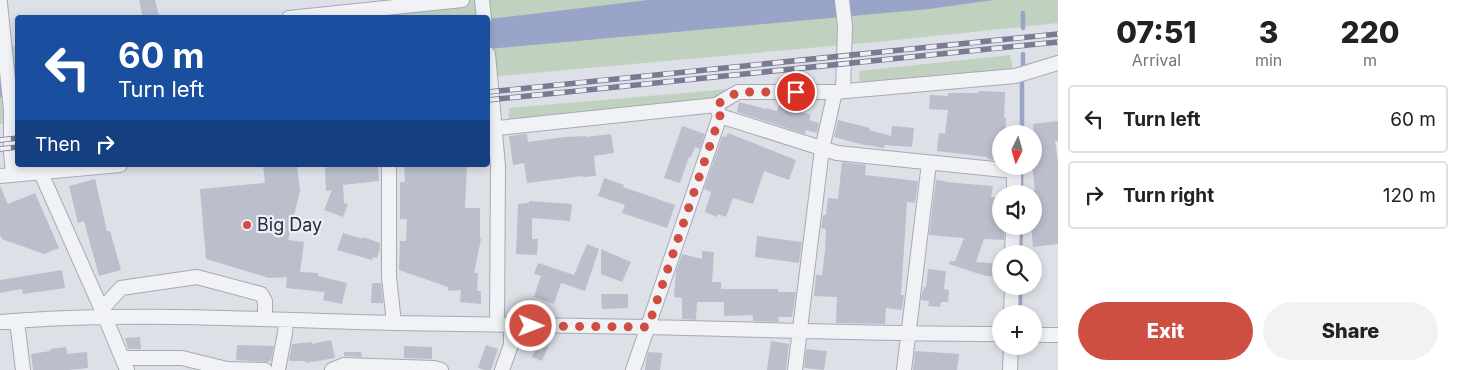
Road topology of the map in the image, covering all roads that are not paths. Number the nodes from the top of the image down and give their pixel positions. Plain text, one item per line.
1 (462, 0) edge
2 (842, 0) edge
3 (0, 3) edge
4 (318, 15) edge
5 (7, 47) edge
6 (1058, 63) edge
7 (839, 92) junction
8 (490, 105) edge
9 (718, 110) junction
10 (491, 129) edge
11 (822, 149) junction
12 (928, 163) junction
13 (100, 167) edge
14 (390, 167) edge
15 (41, 173) junction
16 (7, 176) edge
17 (1014, 185) edge
18 (103, 313) junction
19 (265, 319) junction
20 (286, 320) junction
21 (17, 321) junction
22 (0, 322) edge
23 (394, 323) junction
24 (504, 325) junction
25 (648, 327) junction
26 (800, 332) junction
27 (908, 334) junction
28 (992, 334) edge
29 (1042, 335) edge
30 (1058, 335) edge
31 (1010, 355) edge
32 (125, 364) edge
33 (23, 370) edge
34 (227, 370) edge
35 (265, 370) edge
36 (278, 370) edge
37 (332, 370) edge
38 (441, 370) edge
39 (502, 370) edge
40 (633, 370) edge
41 (795, 370) edge
42 (904, 370) edge
43 (1010, 370) edge

1 - 4 street
2 - 7 street
3 - 5 street
5 - 16 street
6 - 7 street
7 - 9 street
7 - 11 street
8 - 10 street
9 - 10 street
9 - 11 street
9 - 25 street
10 - 24 street
11 - 12 street
11 - 26 street
12 - 17 street
12 - 27 street
13 - 15 street
14 - 23 street
15 - 16 street
15 - 18 street
18 - 19 street
18 - 19 street
18 - 21 street
18 - 32 street
19 - 20 street
20 - 23 street
20 - 36 street
21 - 22 street
21 - 33 street
23 - 24 street
24 - 25 street
24 - 39 street
25 - 26 street
25 - 40 street
26 - 27 street
26 - 41 street
27 - 28 street
27 - 42 street
29 - 30 street
31 - 43 street
32 - 34 street
34 - 35 street
37 - 38 street

